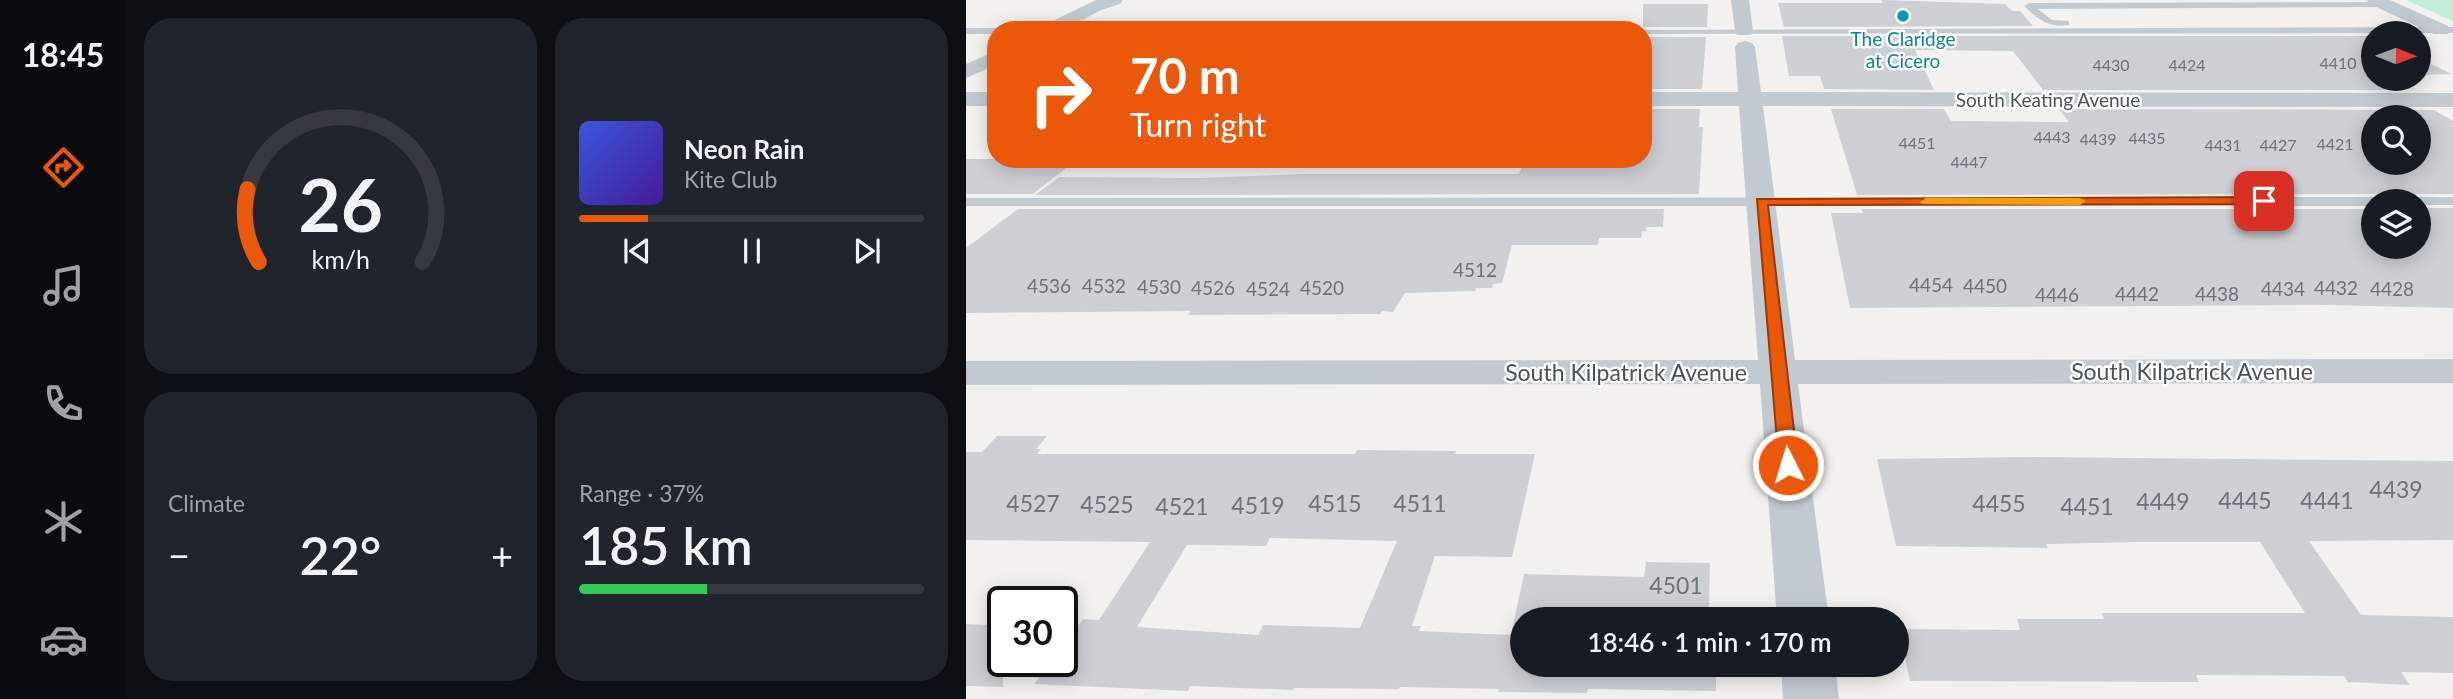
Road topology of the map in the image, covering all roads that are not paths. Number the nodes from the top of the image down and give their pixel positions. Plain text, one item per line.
1 (1114, 0) edge
2 (1740, 0) edge
3 (2381, 2) edge
4 (1098, 3) edge
5 (2190, 5) junction
6 (1065, 21) edge
7 (2217, 23) junction
8 (2440, 28) edge
9 (966, 31) edge
10 (987, 31) edge
11 (1652, 32) edge
12 (1744, 38) junction
13 (987, 62) edge
14 (966, 72) edge
15 (966, 99) edge
16 (987, 99) edge
17 (1652, 99) edge
18 (1751, 99) junction
19 (2453, 100) edge
20 (2453, 201) edge
21 (966, 202) edge
22 (1761, 202) junction
23 (2453, 371) edge
24 (1779, 372) junction
25 (966, 373) edge
26 (1802, 607) edge
27 (1809, 677) edge
28 (1811, 699) edge

1 - 4 street
2 - 12 street
3 - 5 lane
3 - 8 street
4 - 6 street
5 - 7 lane
5 - 7 lane
7 - 8 lane
8 - 12 lane
9 - 10 lane
11 - 12 lane
12 - 18 street
13 - 14 street
15 - 16 street
17 - 18 street, South Keating Avenue
18 - 19 street, South Keating Avenue
18 - 22 street
20 - 22 lane
21 - 22 lane
22 - 24 street
23 - 24 street, South Kilpatrick Avenue
24 - 25 street, South Kilpatrick Avenue
24 - 26 street
27 - 28 street

